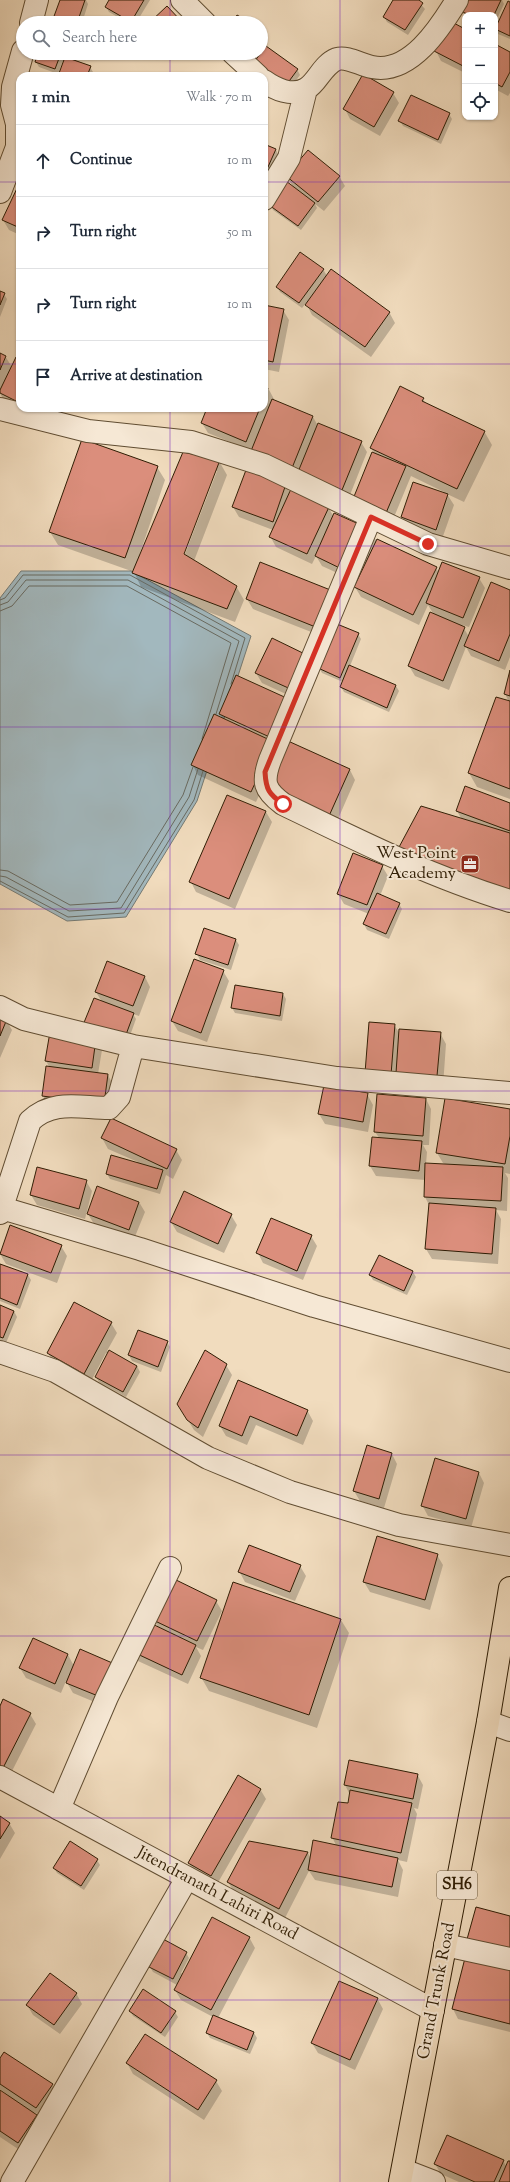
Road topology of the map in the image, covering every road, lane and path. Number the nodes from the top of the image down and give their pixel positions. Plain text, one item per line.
1 (37, 0) edge
2 (182, 0) edge
3 (457, 0) edge
4 (33, 16) edge
5 (198, 16) edge
6 (20, 60) edge
7 (241, 60) edge
8 (17, 72) edge
9 (254, 72) edge
10 (16, 76) edge
11 (268, 83) edge
12 (306, 89) junction
13 (16, 120) edge
14 (16, 153) edge
15 (0, 192) edge
16 (268, 192) edge
17 (0, 409) edge
18 (371, 517) junction
19 (510, 568) edge
20 (510, 901) edge
21 (0, 1007) edge
22 (133, 1046) junction
23 (510, 1093) edge
24 (1, 1211) edge
25 (0, 1352) edge
26 (510, 1361) edge
27 (510, 1545) edge
28 (170, 1568) dead end
29 (510, 1588) edge
30 (488, 1722) junction
31 (510, 1730) edge
32 (0, 1777) edge
33 (59, 1809) junction
34 (187, 1878) junction
35 (445, 1945) junction
36 (510, 1959) edge
37 (433, 2010) junction
38 (401, 2176) edge
39 (12, 2182) edge
40 (434, 2182) edge

1 - 4 street
2 - 5 street
3 - 12 street
6 - 8 street
7 - 9 street
10 - 13 street
11 - 12 street
12 - 16 street
14 - 15 street
17 - 18 street
18 - 19 street
18 - 20 street
21 - 22 street
22 - 23 street
22 - 24 street
24 - 26 street
25 - 27 street
28 - 33 street
29 - 30 main road, Grand Trunk Road / SH6
30 - 31 street
30 - 35 main road, Grand Trunk Road / SH6
32 - 33 street, Jitendranath Lahiri Road
33 - 34 street, Jitendranath Lahiri Road
34 - 37 street, Jitendranath Lahiri Road
34 - 39 street
35 - 36 street
35 - 37 main road, Grand Trunk Road / SH6
37 - 38 main road, Grand Trunk Road / SH6
38 - 40 street

